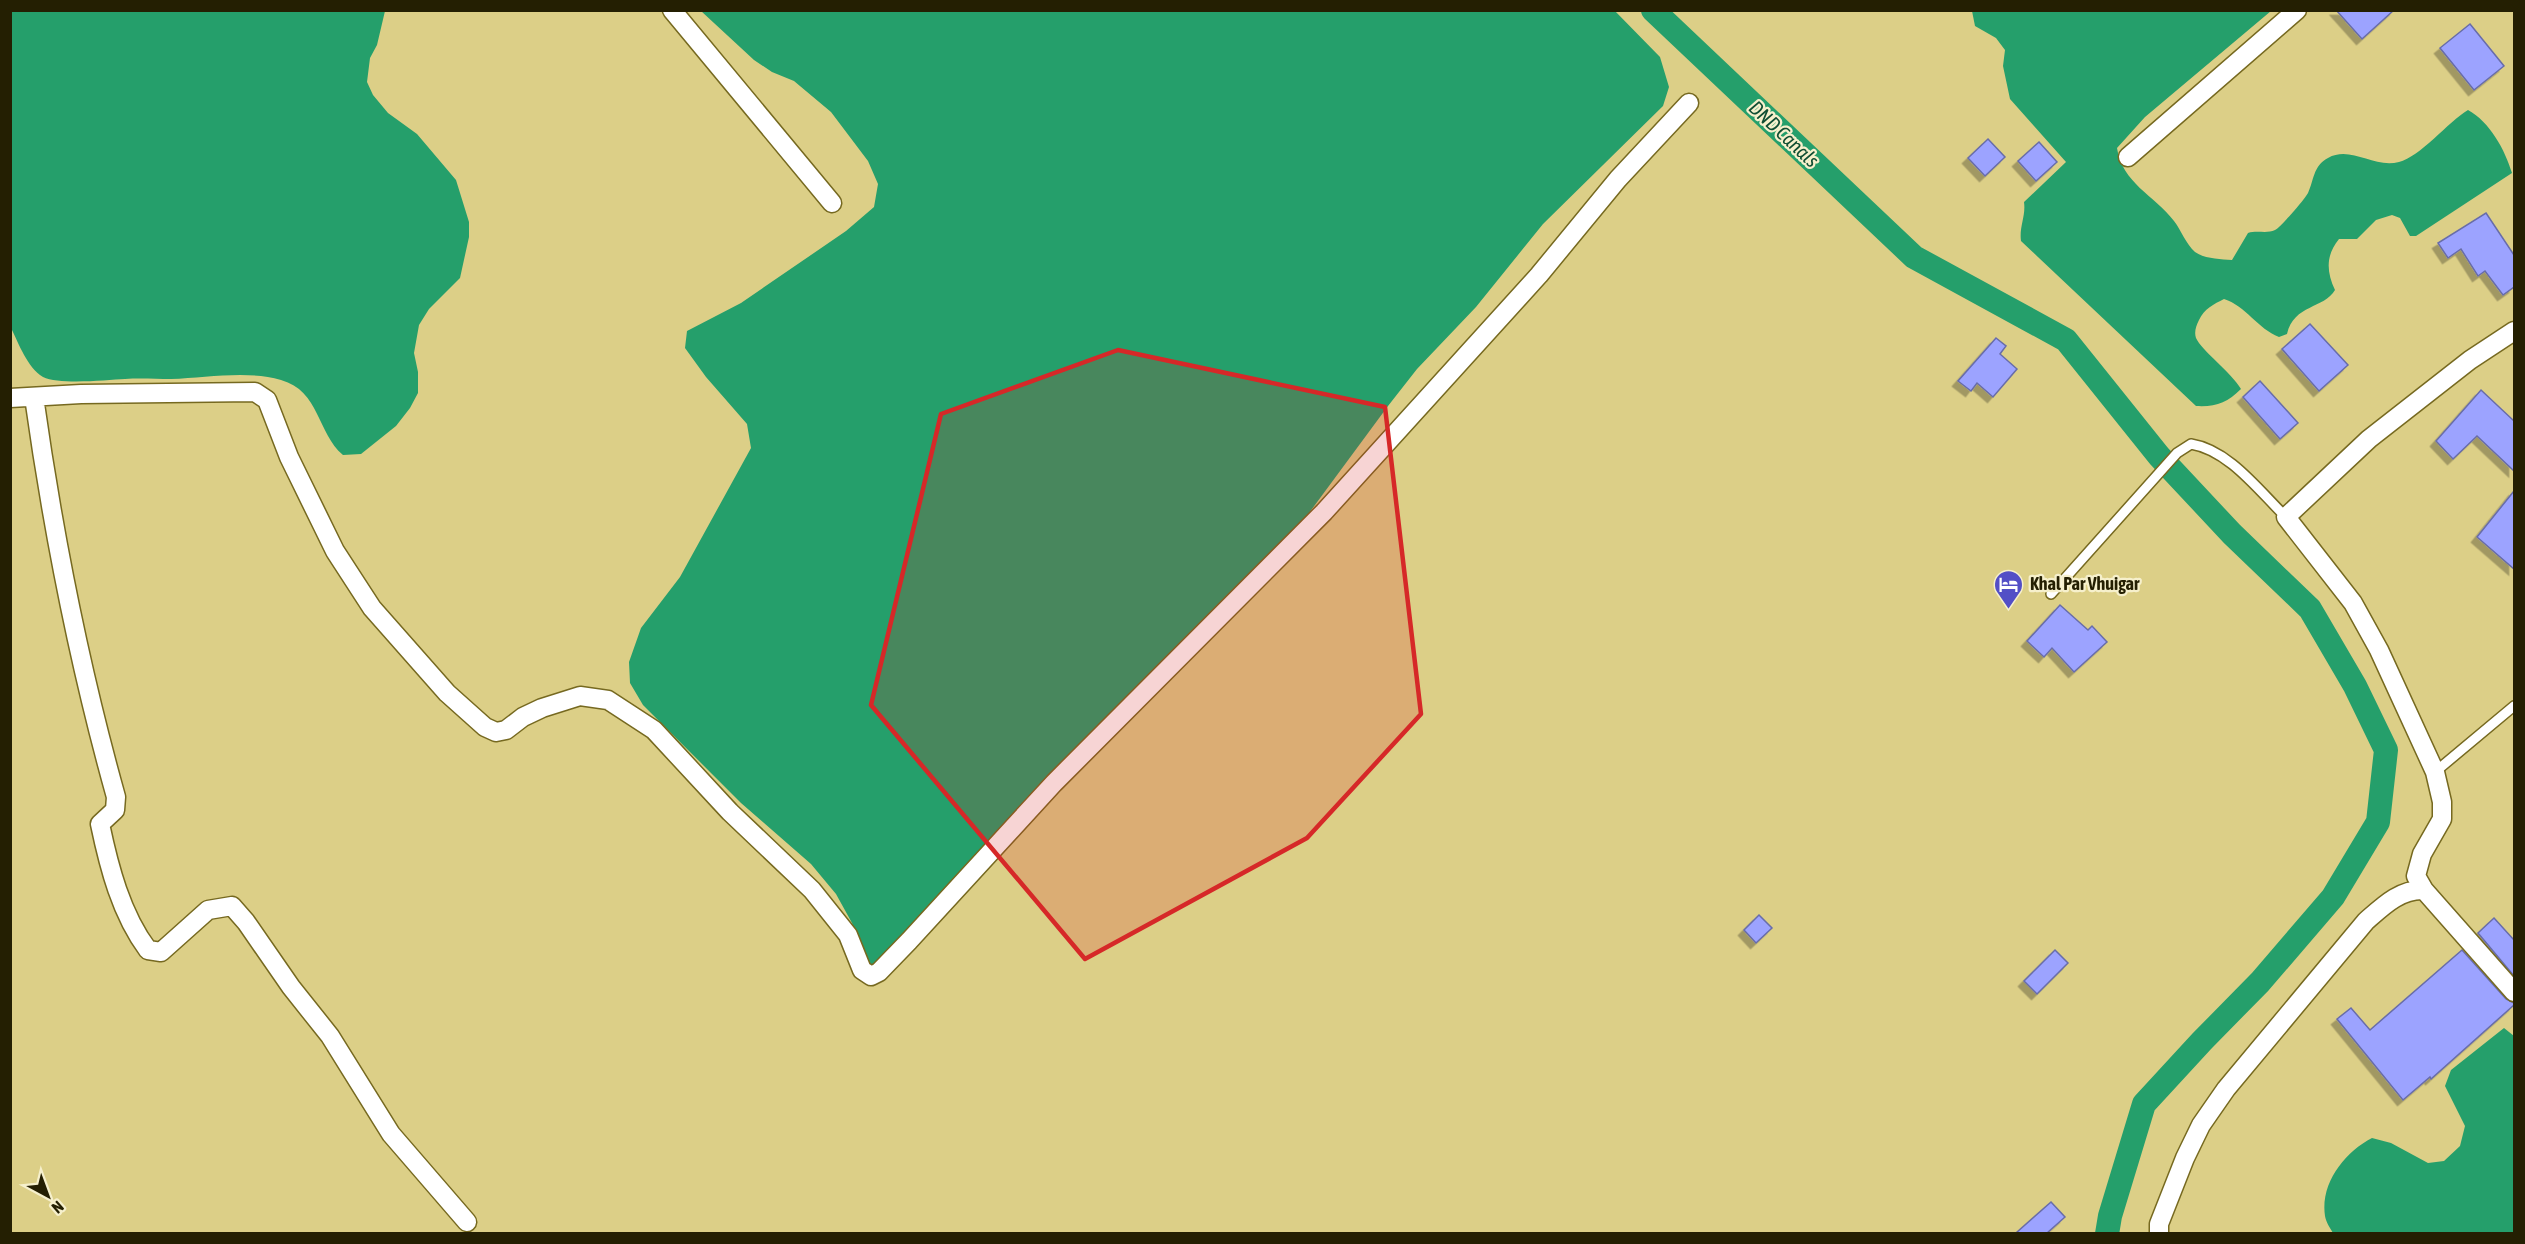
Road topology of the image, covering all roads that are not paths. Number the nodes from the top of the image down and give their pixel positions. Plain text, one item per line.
1 (672, 10) edge
2 (2297, 10) edge
3 (1689, 103) dead end
4 (2128, 157) dead end
5 (832, 203) dead end
6 (2514, 331) edge
7 (34, 397) junction
8 (10, 398) edge
9 (2286, 517) junction
10 (2051, 594) dead end
11 (2514, 706) edge
12 (2435, 772) junction
13 (2424, 890) junction
14 (2514, 992) edge
15 (467, 1222) dead end
16 (2159, 1233) edge

1 - 5 street
2 - 4 street
3 - 7 street
6 - 9 street
7 - 8 street
7 - 15 street
9 - 10 lane
9 - 12 street
11 - 12 lane
12 - 13 street
13 - 14 street
13 - 16 street

